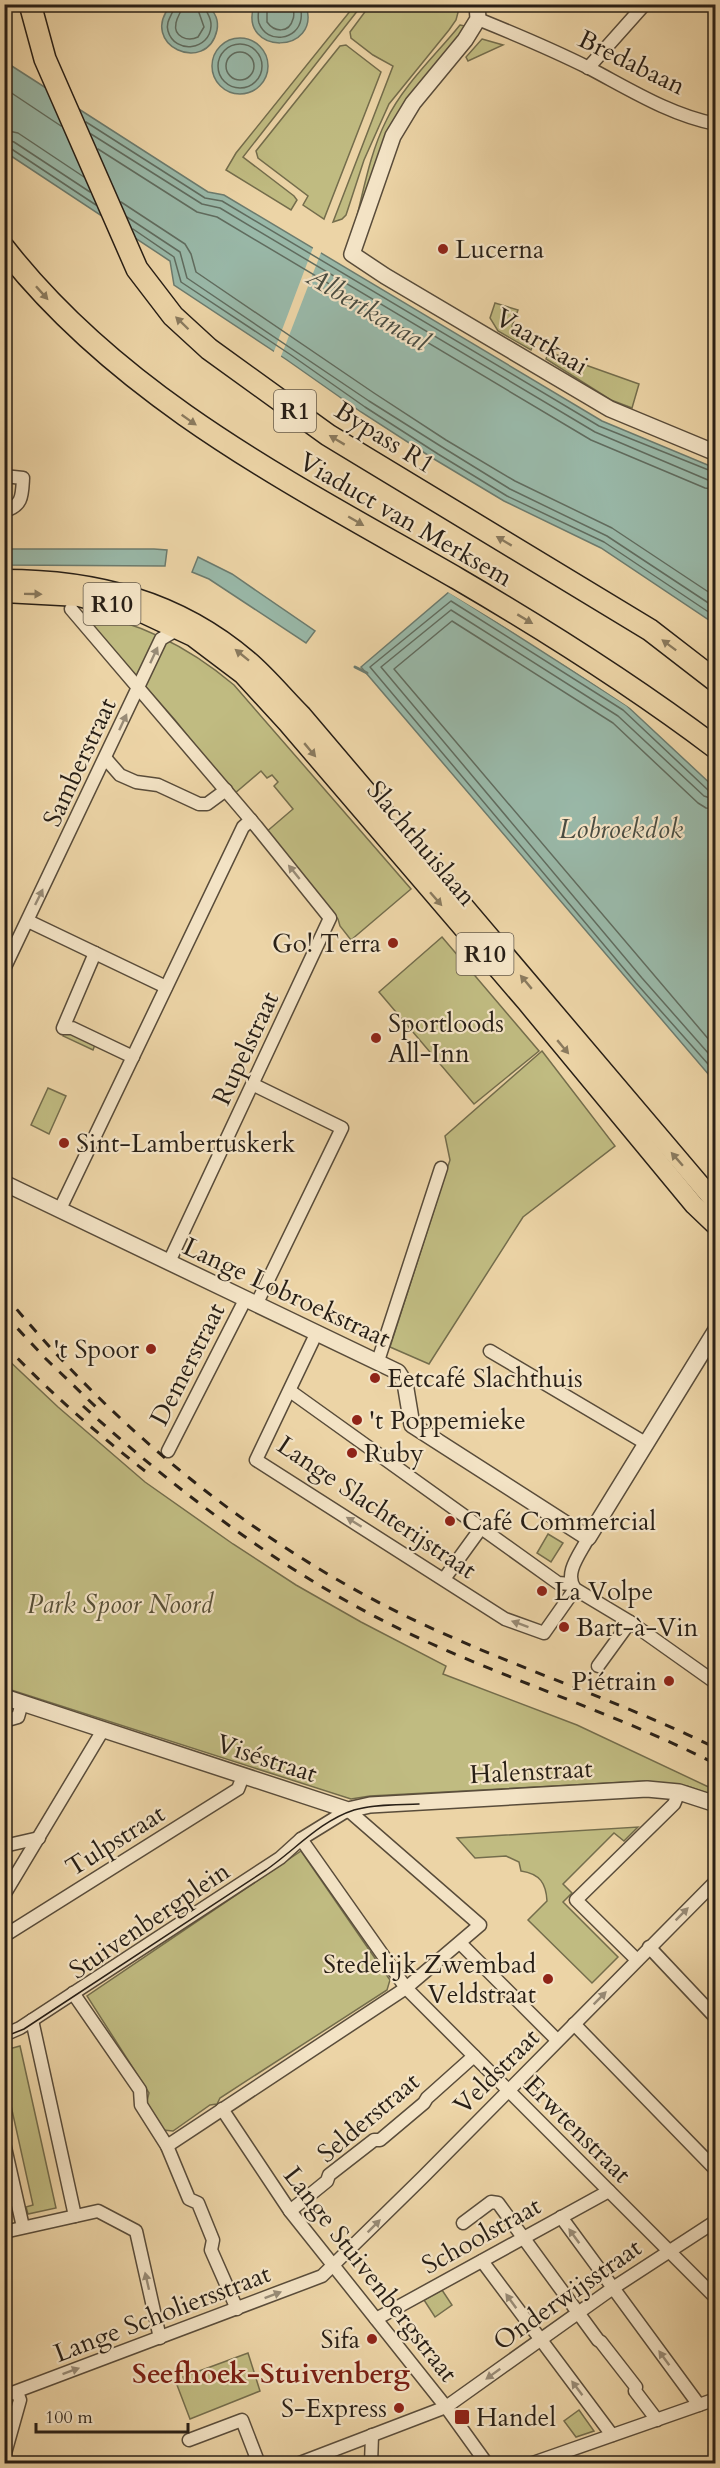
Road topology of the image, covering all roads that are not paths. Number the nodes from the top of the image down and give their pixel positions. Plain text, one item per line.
1 (30, 4) edge
2 (645, 4) edge
3 (477, 12) edge
4 (588, 68) junction
5 (716, 124) edge
6 (4, 248) edge
7 (352, 254) joint
8 (716, 453) edge
9 (4, 476) edge
10 (4, 511) edge
11 (4, 579) edge
12 (4, 593) edge
13 (65, 595) junction
14 (178, 629) junction
15 (716, 681) edge
16 (139, 688) junction
17 (716, 748) edge
18 (106, 759) junction
19 (226, 790) junction
20 (251, 820) junction
21 (27, 921) junction
22 (94, 953) junction
23 (4, 969) edge
24 (166, 987) junction
25 (133, 1057) junction
26 (254, 1085) junction
27 (441, 1168) dead end
28 (4, 1184) edge
29 (716, 1203) edge
30 (60, 1209) junction
31 (716, 1226) edge
32 (169, 1262) junction
33 (252, 1300) junction
34 (716, 1330) edge
35 (317, 1332) junction
36 (490, 1351) dead end
37 (378, 1361) junction
38 (290, 1391) junction
39 (647, 1444) junction
40 (168, 1451) dead end
41 (481, 1528) junction
42 (588, 1538) junction
43 (444, 1579) junction
44 (573, 1586) junction
45 (630, 1622) junction
46 (598, 1666) dead end
47 (716, 1683) edge
48 (4, 1697) edge
49 (22, 1703) junction
50 (4, 1721) edge
51 (103, 1730) junction
52 (243, 1776) junction
53 (679, 1792) junction
54 (716, 1804) edge
55 (348, 1810) junction
56 (39, 1838) junction
57 (301, 1839) junction
58 (4, 1846) edge
59 (715, 1883) edge
60 (4, 1895) edge
61 (4, 1936) edge
62 (460, 1943) junction
63 (649, 1947) junction
64 (637, 1960) junction
65 (406, 1988) junction
66 (73, 1993) junction
67 (716, 2018) edge
68 (32, 2020) junction
69 (574, 2024) junction
70 (4, 2035) edge
71 (557, 2040) junction
72 (474, 2056) junction
73 (508, 2090) junction
74 (222, 2109) junction
75 (4, 2144) edge
76 (167, 2146) junction
77 (716, 2170) edge
78 (609, 2191) junction
79 (290, 2211) junction
80 (75, 2216) junction
81 (561, 2217) junction
82 (716, 2221) edge
83 (463, 2223) dead end
84 (23, 2228) junction
85 (4, 2232) edge
86 (522, 2239) junction
87 (669, 2251) junction
88 (482, 2261) junction
89 (333, 2268) junction
90 (613, 2288) junction
91 (716, 2298) edge
92 (237, 2309) junction
93 (578, 2313) junction
94 (376, 2319) junction
95 (160, 2338) junction
96 (540, 2340) junction
97 (10, 2394) edge
98 (716, 2399) edge
99 (699, 2405) junction
100 (446, 2407) junction
101 (657, 2420) junction
102 (372, 2435) junction
103 (612, 2435) junction
104 (189, 2440) dead end
105 (571, 2450) junction
106 (4, 2457) edge
107 (259, 2463) edge
108 (297, 2463) edge
109 (371, 2463) edge
110 (487, 2463) edge
111 (530, 2463) edge
112 (574, 2463) edge

15 -> 1 highway, Bypass R1 / R1
2 - 4 street
3 - 4 street, Bredabaan
3 - 7 street, Bredabaan
4 - 5 street, Bredabaan
6 -> 17 highway, Viaduct van Merksem / R1
7 - 8 street, Vaartkaai
9 - 10 street
11 - 13 main road, R10
12 -> 13 main road, R10
13 - 14 main road, Slachthuislaan / R10
13 - 16 street
29 -> 13 main road, Slachthuislaan / R10
16 -> 14 street, Samberstraat
14 -> 31 main road, Slachthuislaan / R10
18 -> 16 street, Samberstraat
16 - 19 street
18 - 19 street
21 -> 18 street, Samberstraat
19 - 20 street
20 - 24 street
26 -> 20 street, Rupelstraat
21 - 22 street
21 - 23 street, Samberstraat
22 - 24 street
22 - 25 street
24 - 25 street
25 - 30 street
26 - 32 street, Rupelstraat
26 - 33 street, Demerstraat
27 - 37 street
28 - 30 street, Lange Lobroekstraat
30 - 32 street, Lange Lobroekstraat
32 - 33 street, Lange Lobroekstraat
33 - 35 street, Lange Lobroekstraat
33 - 40 street, Demerstraat
34 - 39 street
35 - 37 street, Lange Lobroekstraat
35 - 38 street, Lange Slachterijstraat
36 - 39 street
37 - 42 street, Lange Lobroekstraat
38 - 41 street
43 -> 38 street, Lange Slachterijstraat
39 - 42 street
41 - 43 street
41 - 44 street
42 - 44 street
44 -> 43 street, Lange Slachterijstraat
44 - 45 street
45 - 46 street
45 - 47 street
48 - 49 street, Viséstraat
49 - 50 street
49 - 51 street, Viséstraat
51 - 52 street, Viséstraat
51 - 56 street
52 - 55 street, Viséstraat
52 - 61 street, Tulpstraat
53 - 54 street, Halenstraat
53 - 55 street, Halenstraat
53 - 64 street
55 - 57 street, Stuivenbergplein
55 - 62 street, Viséstraat
56 - 58 street
56 - 60 street
57 - 65 street
57 - 66 street, Stuivenbergplein
63 -> 59 street, Veldstraat
62 - 65 street
62 - 71 street
63 - 64 street, Veldstraat
63 - 67 street
69 -> 64 street, Veldstraat
65 - 72 street, Erwtenstraat
65 - 74 street
66 - 68 street
66 - 76 street, Stuivenbergplein
68 - 70 street
68 - 80 street
69 - 71 street, Veldstraat
69 - 77 street
71 - 73 street, Veldstraat
72 - 73 street, Erwtenstraat
72 - 79 street, Selderstraat
73 - 78 street, Erwtenstraat
89 -> 73 street, Veldstraat
74 - 76 street
74 - 79 street, Lange Stuivenbergstraat
75 - 84 street
76 - 92 street, Stuivenbergplein
78 - 81 street, Schoolstraat
78 - 87 street, Erwtenstraat
79 - 89 street, Lange Stuivenbergstraat
80 - 84 street
95 -> 80 street
81 - 86 street, Schoolstraat
90 -> 81 street
82 - 87 street, Onderwijsstraat
83 - 86 street
84 - 85 street
86 - 88 street, Schoolstraat
86 - 93 street
87 - 90 street, Onderwijsstraat
87 - 91 street, Erwtenstraat
88 - 94 street, Schoolstraat
96 -> 88 street
92 -> 89 street, Lange Scholiersstraat
89 - 94 street, Lange Stuivenbergstraat
90 - 93 street, Onderwijsstraat
99 -> 90 street
92 - 95 street, Lange Scholiersstraat
93 - 96 street, Onderwijsstraat
93 - 101 street
94 - 100 street, Lange Stuivenbergstraat
97 -> 95 street, Lange Scholiersstraat
96 -> 100 street, Onderwijsstraat
103 -> 96 street
97 - 106 street
98 - 99 street
99 - 101 street
100 - 102 street, Onderwijsstraat
100 - 110 street, Lange Stuivenbergstraat
101 - 103 street
102 - 108 street, Onderwijsstraat
102 - 109 street
103 - 105 street
104 - 107 street
105 - 111 street
105 - 112 street

